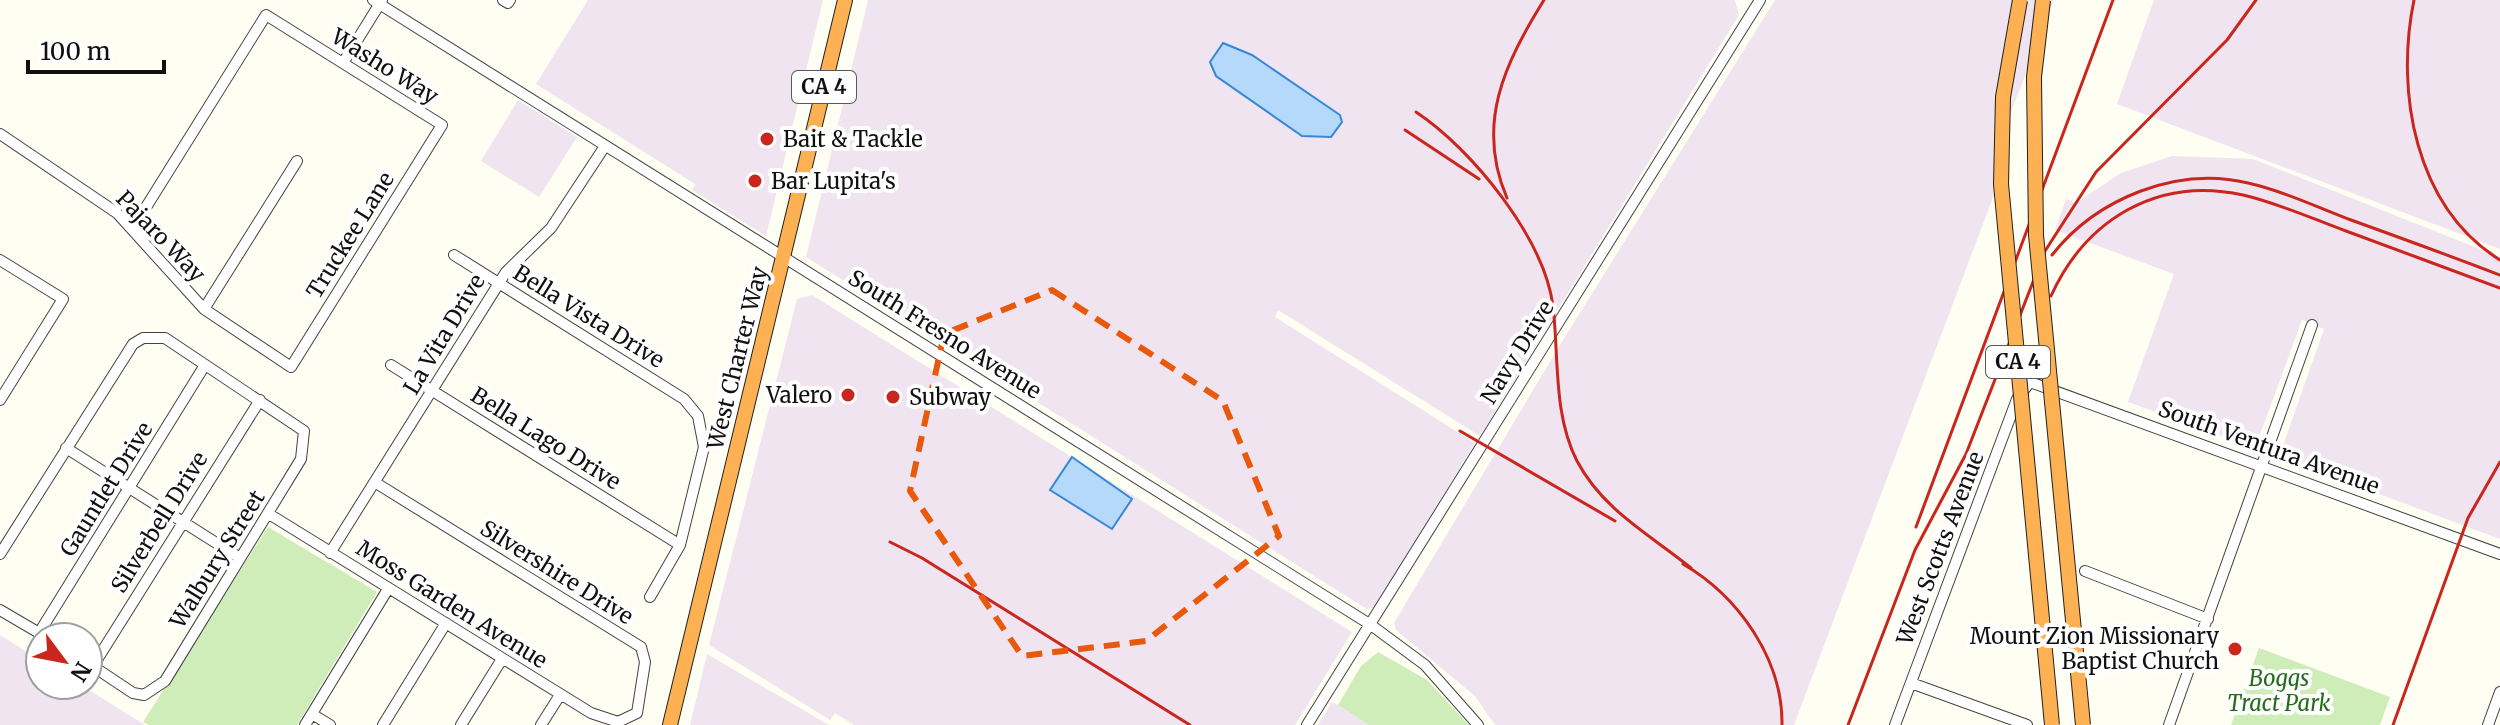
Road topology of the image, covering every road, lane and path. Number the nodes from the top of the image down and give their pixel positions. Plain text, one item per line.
1 (845, 0) edge
2 (1760, 0) edge
3 (2020, 0) edge
4 (2043, 0) edge
5 (378, 1) edge
6 (343, 63) junction
7 (442, 125) joint
8 (0, 134) edge
9 (605, 146) junction
10 (297, 161) dead end
11 (133, 228) junction
12 (454, 255) dead end
13 (784, 257) junction
14 (0, 260) edge
15 (499, 283) junction
16 (204, 309) junction
17 (2312, 325) dead end
18 (205, 365) junction
19 (391, 365) dead end
20 (291, 367) joint
21 (2024, 386) joint
22 (433, 391) junction
23 (0, 400) edge
24 (260, 400) junction
25 (66, 448) junction
26 (2262, 465) junction
27 (376, 483) junction
28 (130, 489) junction
29 (269, 514) junction
30 (183, 520) junction
31 (680, 545) junction
32 (330, 553) junction
33 (0, 554) edge
34 (2500, 554) edge
35 (240, 558) junction
36 (2085, 571) dead end
37 (388, 589) junction
38 (650, 597) dead end
39 (0, 610) edge
40 (2208, 619) junction
41 (50, 621) edge
42 (446, 623) junction
43 (24, 624) edge
44 (1371, 625) junction
45 (104, 643) edge
46 (502, 659) junction
47 (104, 674) edge
48 (1911, 683) junction
49 (2500, 692) edge
50 (560, 695) junction
51 (312, 714) junction
52 (618, 722) joint
53 (305, 725) edge
54 (330, 725) edge
55 (383, 725) edge
56 (461, 725) edge
57 (541, 725) edge
58 (670, 725) edge
59 (1307, 725) edge
60 (1478, 725) edge
61 (1895, 725) edge
62 (2027, 725) edge
63 (2052, 725) edge
64 (2083, 725) edge
65 (2169, 725) edge
66 (2489, 725) edge

1 - 13 highway, West Charter Way / CA 4
2 - 44 street, Navy Drive
3 - 63 highway, CA 4, bridge
4 - 64 highway, CA 4, bridge
5 - 6 street
5 - 9 street, South Fresno Avenue
6 - 7 street, Washo Way
6 - 11 street, Washo Way
7 - 20 street, Truckee Lane
8 - 11 street, Pajaro Way
9 - 13 street, South Fresno Avenue
9 - 15 street, La Vita Drive
10 - 16 street
11 - 16 street, Pajaro Way
12 - 15 street, Bella Vista Drive
13 - 44 street, South Fresno Avenue
13 - 58 highway, West Charter Way / CA 4
14 - 23 street
15 - 22 street, La Vita Drive
15 - 31 street, Bella Vista Drive
16 - 20 street, Pajaro Way
17 - 26 street
18 - 24 street
18 - 25 street
18 - 28 street, Gauntlet Drive
19 - 22 street, Bella Lago Drive
21 - 26 street, South Ventura Avenue
21 - 48 street, West Scotts Avenue
22 - 27 street, La Vita Drive
22 - 31 street, Bella Lago Drive
24 - 29 street, Walbury Street
24 - 30 street, Silverbell Drive
25 - 28 street
25 - 33 street
26 - 34 street, South Ventura Avenue
26 - 40 street
27 - 32 street, La Vita Drive
27 - 52 street, Silvershire Drive
28 - 30 street
28 - 41 street, Gauntlet Drive
29 - 32 street, Moss Garden Avenue
29 - 35 street, Walbury Street
30 - 35 street
30 - 45 street, Silverbell Drive
31 - 38 street
32 - 37 street, Moss Garden Avenue
35 - 47 street, Walbury Street
36 - 40 street
37 - 42 street, Moss Garden Avenue
37 - 51 street
39 - 43 street
40 - 65 street
42 - 46 street, Moss Garden Avenue
42 - 55 street
44 - 59 street, Navy Drive
44 - 60 street, South Fresno Avenue
46 - 50 street, Moss Garden Avenue
46 - 56 street
48 - 61 street, West Scotts Avenue
48 - 62 street
49 - 66 street
50 - 52 street, Moss Garden Avenue
50 - 57 street
51 - 53 street
51 - 54 street

